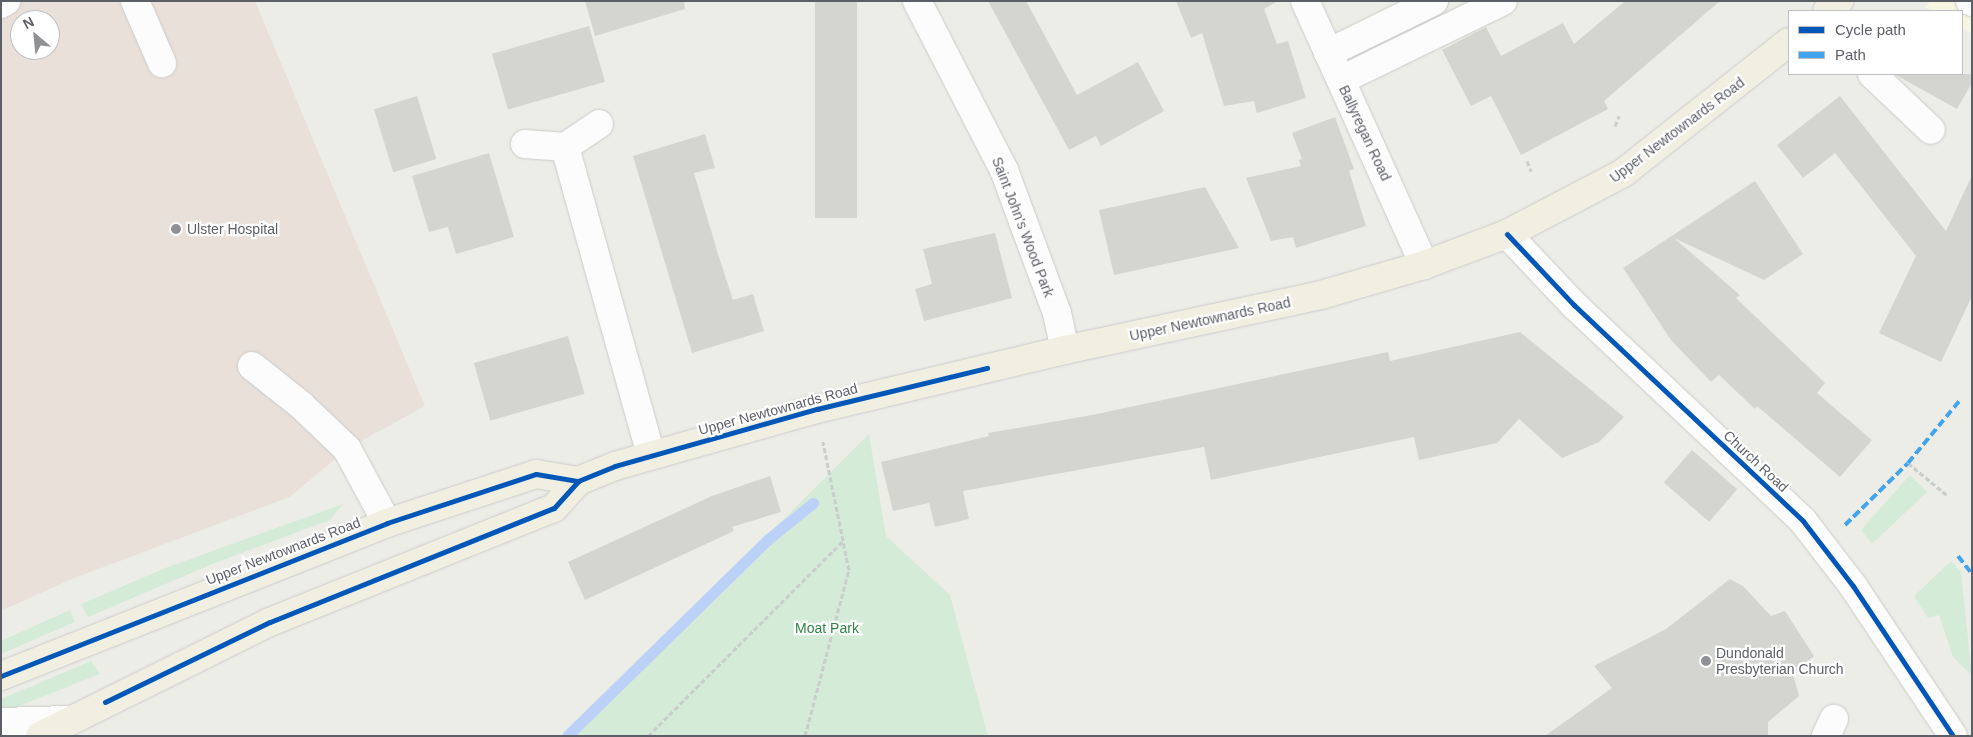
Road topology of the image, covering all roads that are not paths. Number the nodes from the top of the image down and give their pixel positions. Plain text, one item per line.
1 (6, 1) edge
2 (136, 1) edge
3 (917, 1) edge
4 (1305, 1) edge
5 (1434, 1) edge
6 (1503, 1) edge
7 (1839, 1) edge
8 (1, 4) edge
9 (1827, 10) edge
10 (1788, 43) edge
11 (1328, 53) junction
12 (162, 62) dead end
13 (1873, 75) edge
14 (1341, 80) junction
15 (599, 124) dead end
16 (1931, 130) dead end
17 (525, 144) dead end
18 (565, 147) junction
19 (1507, 234) junction
20 (1424, 265) junction
21 (1065, 350) junction
22 (252, 366) dead end
23 (651, 454) junction
24 (578, 481) junction
25 (387, 522) junction
26 (1, 676) edge
27 (68, 720) junction
28 (1, 722) edge
29 (40, 736) edge
30 (1953, 736) edge

1 - 8 street
2 - 12 street
3 - 21 street, Saint John's Wood Park
4 - 11 street, Ballyregan Road
5 - 11 street
6 - 14 street
7 - 9 highway
10 - 19 highway, Upper Newtownards Road
11 - 14 street, Ballyregan Road
13 - 16 street
14 - 20 street, Ballyregan Road
15 - 18 street
17 - 18 street
18 - 23 street
19 - 20 highway, Upper Newtownards Road
19 - 30 street, Church Road
20 - 21 highway, Upper Newtownards Road
21 - 23 highway, Upper Newtownards Road
22 - 25 street
23 - 24 highway, Upper Newtownards Road
24 - 25 highway, Upper Newtownards Road
24 - 27 highway, Upper Newtownards Road
25 - 26 highway, Upper Newtownards Road
27 - 28 street
27 - 29 highway, Upper Newtownards Road

